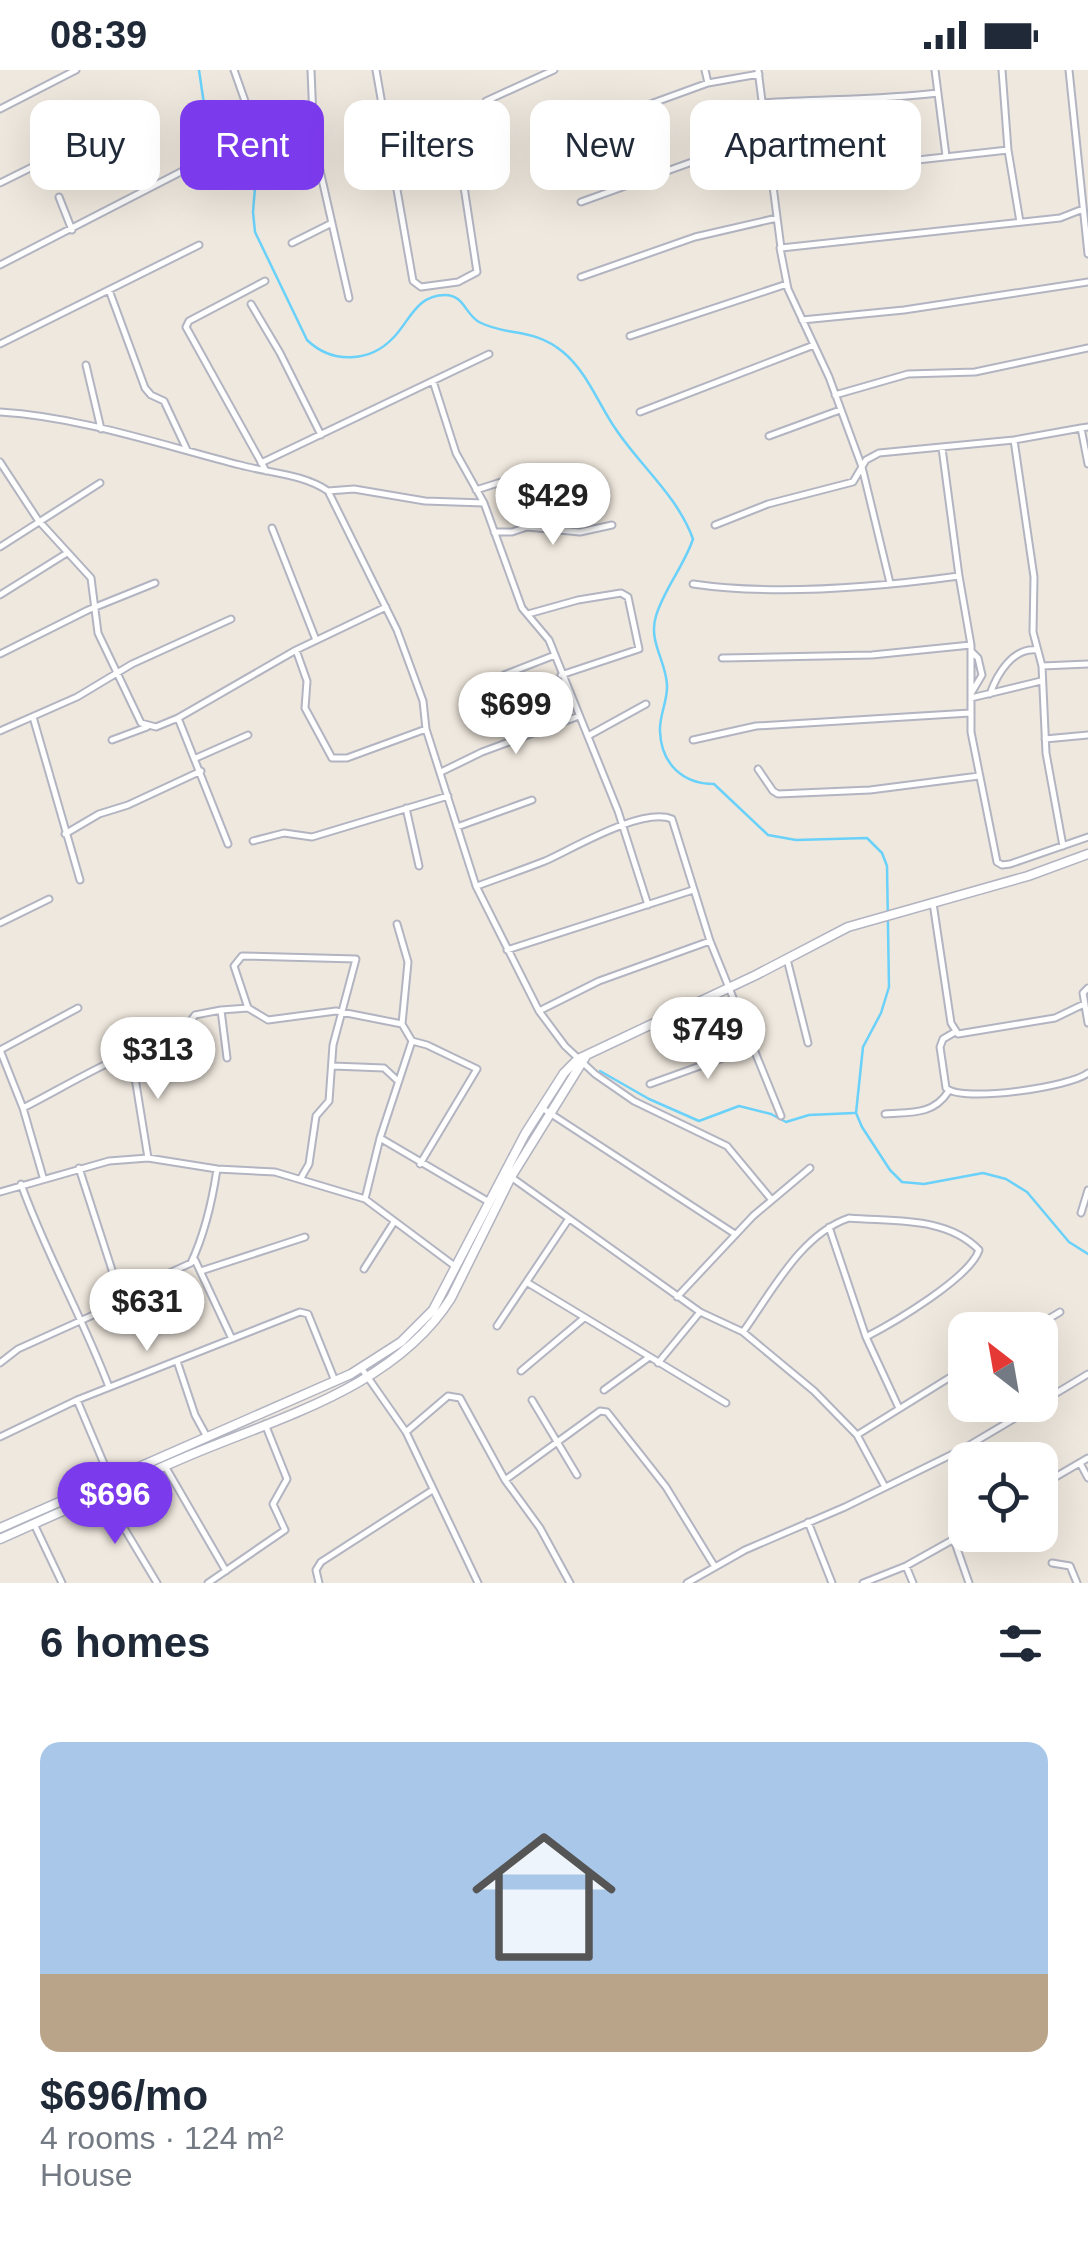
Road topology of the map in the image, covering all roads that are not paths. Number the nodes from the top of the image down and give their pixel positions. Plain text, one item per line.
1 (76, 70) edge
2 (234, 70) edge
3 (311, 70) edge
4 (376, 70) edge
5 (554, 70) edge
6 (705, 70) edge
7 (935, 70) edge
8 (1002, 70) edge
9 (1069, 70) edge
10 (758, 72) edge
11 (708, 83) junction
12 (938, 93) junction
13 (245, 100) edge
14 (381, 100) edge
15 (488, 100) edge
16 (661, 100) edge
17 (763, 100) edge
18 (802, 100) edge
19 (0, 108) edge
20 (1008, 150) junction
21 (946, 156) junction
22 (921, 159) edge
23 (690, 163) edge
24 (30, 168) edge
25 (1088, 170) edge
26 (1080, 172) junction
27 (180, 173) edge
28 (0, 183) edge
29 (397, 190) edge
30 (464, 190) edge
31 (774, 190) edge
32 (59, 198) dead end
33 (582, 202) dead end
34 (1083, 209) junction
35 (777, 218) junction
36 (1020, 222) junction
37 (330, 224) junction
38 (72, 230) junction
39 (292, 242) dead end
40 (198, 245) dead end
41 (780, 245) junction
42 (1088, 245) edge
43 (1088, 254) edge
44 (0, 264) edge
45 (581, 276) dead end
46 (266, 281) dead end
47 (1088, 282) edge
48 (787, 284) junction
49 (109, 290) junction
50 (349, 298) dead end
51 (251, 304) dead end
52 (802, 320) junction
53 (630, 336) dead end
54 (0, 344) edge
55 (814, 345) junction
56 (1088, 348) edge
57 (489, 354) dead end
58 (86, 365) dead end
59 (433, 381) junction
60 (835, 394) junction
61 (840, 410) junction
62 (0, 412) edge
63 (640, 412) dead end
64 (1085, 428) edge
65 (100, 429) junction
66 (321, 434) junction
67 (769, 436) dead end
68 (1014, 440) junction
69 (942, 448) junction
70 (186, 450) junction
71 (0, 462) edge
72 (262, 462) junction
73 (1088, 464) edge
74 (862, 468) junction
75 (266, 471) junction
76 (536, 471) dead end
77 (100, 483) dead end
78 (476, 490) junction
79 (328, 491) junction
80 (484, 503) junction
81 (38, 520) junction
82 (612, 525) dead end
83 (715, 525) dead end
84 (272, 528) dead end
85 (494, 532) junction
86 (0, 547) edge
87 (68, 553) junction
88 (959, 576) junction
89 (154, 583) dead end
90 (890, 583) junction
91 (694, 584) dead end
92 (0, 595) edge
93 (386, 606) junction
94 (94, 610) junction
95 (528, 614) junction
96 (231, 619) dead end
97 (316, 640) junction
98 (971, 648) junction
99 (296, 650) junction
100 (1037, 650) junction
101 (0, 654) edge
102 (555, 655) junction
103 (722, 658) dead end
104 (1088, 664) edge
105 (1042, 666) junction
106 (118, 672) junction
107 (504, 675) dead end
108 (562, 676) junction
109 (1041, 682) junction
110 (990, 694) junction
111 (971, 696) junction
112 (646, 704) dead end
113 (970, 713) junction
114 (33, 716) junction
115 (579, 716) junction
116 (178, 718) junction
117 (148, 727) junction
118 (426, 729) junction
119 (0, 731) edge
120 (248, 735) dead end
121 (1088, 735) edge
122 (588, 736) junction
123 (1045, 739) junction
124 (112, 740) dead end
125 (693, 740) dead end
126 (196, 758) junction
127 (758, 769) dead end
128 (201, 771) junction
129 (441, 772) junction
130 (979, 776) junction
131 (448, 796) junction
132 (532, 800) dead end
133 (406, 808) junction
134 (622, 824) junction
135 (457, 827) junction
136 (65, 834) junction
137 (1088, 837) edge
138 (253, 841) dead end
139 (228, 844) dead end
140 (1063, 846) junction
141 (1088, 854) edge
142 (420, 866) dead end
143 (80, 880) dead end
144 (476, 886) junction
145 (694, 890) junction
146 (49, 899) dead end
147 (934, 903) junction
148 (648, 904) junction
149 (0, 923) edge
150 (397, 924) dead end
151 (710, 941) junction
152 (507, 950) junction
153 (787, 959) junction
154 (730, 988) junction
155 (1088, 988) edge
156 (1084, 1004) junction
157 (78, 1008) dead end
158 (248, 1008) junction
159 (221, 1010) junction
160 (539, 1011) junction
161 (342, 1012) junction
162 (1088, 1023) edge
163 (402, 1024) junction
164 (955, 1032) junction
165 (412, 1041) junction
166 (808, 1043) dead end
167 (754, 1047) junction
168 (0, 1050) edge
169 (131, 1053) junction
170 (227, 1058) dead end
171 (582, 1059) junction
172 (333, 1066) junction
173 (1088, 1072) edge
174 (398, 1081) junction
175 (650, 1084) dead end
176 (948, 1092) junction
177 (23, 1108) junction
178 (546, 1110) junction
179 (885, 1114) dead end
180 (780, 1116) dead end
181 (380, 1138) junction
182 (148, 1158) junction
183 (420, 1164) junction
184 (79, 1168) junction
185 (810, 1168) dead end
186 (217, 1169) junction
187 (43, 1177) junction
188 (511, 1177) junction
189 (301, 1178) junction
190 (21, 1184) junction
191 (1088, 1190) edge
192 (0, 1192) edge
193 (366, 1199) junction
194 (771, 1199) junction
195 (488, 1202) junction
196 (1080, 1213) dead end
197 (568, 1220) junction
198 (394, 1222) junction
199 (829, 1227) junction
200 (735, 1234) junction
201 (304, 1237) dead end
202 (194, 1260) junction
203 (456, 1267) junction
204 (364, 1270) dead end
205 (201, 1272) junction
206 (528, 1283) junction
207 (677, 1297) junction
208 (122, 1301) junction
209 (700, 1312) junction
210 (584, 1318) junction
211 (80, 1319) junction
212 (497, 1326) dead end
213 (742, 1332) junction
214 (866, 1337) junction
215 (232, 1339) junction
216 (648, 1358) junction
217 (177, 1360) junction
218 (658, 1362) junction
219 (0, 1363) edge
220 (521, 1371) dead end
221 (364, 1372) junction
222 (1088, 1374) edge
223 (948, 1378) edge
224 (336, 1382) junction
225 (109, 1387) junction
226 (604, 1390) dead end
227 (1058, 1392) edge
228 (78, 1400) junction
229 (532, 1400) dead end
230 (726, 1403) dead end
231 (898, 1407) junction
232 (1009, 1422) edge
233 (265, 1424) junction
234 (406, 1432) junction
235 (857, 1434) junction
236 (0, 1437) edge
237 (207, 1437) junction
238 (557, 1442) junction
239 (1088, 1458) edge
240 (1080, 1463) junction
241 (165, 1466) junction
242 (578, 1475) dead end
243 (1058, 1476) edge
244 (110, 1478) junction
245 (1088, 1478) edge
246 (504, 1480) junction
247 (884, 1487) junction
248 (431, 1491) junction
249 (103, 1493) junction
250 (808, 1522) junction
251 (34, 1524) junction
252 (0, 1528) edge
253 (0, 1538) edge
254 (948, 1543) edge
255 (958, 1552) edge
256 (1052, 1563) dead end
257 (906, 1566) junction
258 (715, 1567) junction
259 (226, 1571) junction
260 (62, 1583) edge
261 (157, 1583) edge
262 (208, 1583) edge
263 (318, 1583) edge
264 (478, 1583) edge
265 (570, 1583) edge
266 (687, 1583) edge
267 (832, 1583) edge
268 (863, 1583) edge
269 (913, 1583) edge
270 (969, 1583) edge
271 (1077, 1583) edge

1 - 19 street
2 - 13 street
3 - 37 street
4 - 14 street
5 - 15 street
6 - 11 street
7 - 12 street
8 - 20 street
9 - 26 street
10 - 11 street
10 - 17 street
11 - 16 street
12 - 18 street
12 - 21 street
20 - 21 street
20 - 36 street
21 - 22 street
23 - 33 street
24 - 28 street
25 - 26 street
26 - 34 street
27 - 38 street
29 - 30 street
31 - 35 street
32 - 38 street
34 - 36 street
34 - 42 street
35 - 41 street
35 - 45 street
36 - 41 street
37 - 39 street
37 - 50 street
38 - 44 street
40 - 49 street
41 - 48 street
42 - 43 street
46 - 72 street
47 - 52 street
48 - 52 street
48 - 53 street
49 - 54 street
49 - 70 street
51 - 66 street
52 - 55 street
55 - 60 street
55 - 63 street
56 - 60 street
57 - 59 street
58 - 65 street
59 - 66 street
59 - 78 street
60 - 61 street
61 - 67 street
61 - 74 street
62 - 65 street
64 - 68 street
64 - 73 street
65 - 70 street
66 - 72 street
68 - 69 street
68 - 100 street
69 - 74 street
69 - 88 street
70 - 75 street
71 - 81 street
72 - 75 street
74 - 83 street
74 - 90 street
75 - 79 street
76 - 78 street
77 - 81 street
78 - 80 street
79 - 80 street
79 - 93 street
80 - 85 street
81 - 86 street
81 - 87 street
82 - 85 street
84 - 97 street
85 - 95 street
87 - 92 street
87 - 94 street
88 - 90 street
88 - 98 street
89 - 94 street
90 - 91 street
93 - 97 street
93 - 118 street
94 - 101 street
94 - 106 street
95 - 102 street
95 - 108 street
96 - 106 street
97 - 99 street
98 - 103 street
98 - 111 street
98 - 111 street
99 - 116 street
99 - 118 street
100 - 105 street
100 - 110 street
102 - 107 street
102 - 108 street
104 - 105 street
105 - 109 street
106 - 114 street
106 - 117 street
108 - 115 street
109 - 110 street
109 - 123 street
110 - 111 street
111 - 113 street
112 - 122 street
113 - 125 street
113 - 130 street
114 - 119 street
114 - 136 street
115 - 122 street
115 - 129 street
116 - 117 street
116 - 126 street
117 - 124 street
118 - 129 street
120 - 126 street
121 - 123 street
122 - 134 street
123 - 140 street
126 - 128 street
127 - 130 street
128 - 136 street
128 - 139 street
129 - 131 street
130 - 140 street
131 - 133 street
131 - 135 street
132 - 135 street
133 - 138 street
133 - 142 street
134 - 144 street
134 - 145 street
134 - 148 street
135 - 144 street
136 - 143 street
137 - 140 street
141 - 147 street
144 - 152 street
145 - 148 street
145 - 151 street
146 - 149 street
147 - 153 street
147 - 164 street
148 - 152 street
150 - 163 street
151 - 154 street
151 - 160 street
152 - 160 street
153 - 154 street
153 - 166 street
154 - 167 street
154 - 171 street
155 - 156 street
156 - 162 street
156 - 164 street
157 - 168 street
158 - 159 street
158 - 161 street
158 - 161 street
159 - 169 street
159 - 170 street
160 - 171 street
161 - 163 street
161 - 172 street
163 - 165 street
164 - 176 street
165 - 174 street
165 - 183 street
167 - 175 street
167 - 180 street
168 - 177 street
169 - 177 street
169 - 182 street
171 - 178 street
171 - 194 street
172 - 174 street
172 - 189 street
173 - 176 street
174 - 181 street
176 - 179 street
177 - 187 street
178 - 188 street
178 - 195 street
178 - 200 street
181 - 183 street
181 - 193 street
182 - 184 street
182 - 186 street
183 - 195 street
184 - 187 street
184 - 208 street
185 - 194 street
186 - 189 street
186 - 202 street
187 - 190 street
188 - 197 street
188 - 221 street
189 - 193 street
190 - 192 street
190 - 211 street
191 - 196 street
193 - 198 street
194 - 200 street
195 - 203 street
197 - 206 street
197 - 207 street
198 - 203 street
198 - 204 street
199 - 213 street
199 - 214 street
199 - 214 street
200 - 207 street
201 - 205 street
202 - 205 street
202 - 208 street
203 - 221 street
205 - 215 street
206 - 210 street
206 - 212 street
207 - 209 street
208 - 211 street
209 - 213 street
209 - 218 street
210 - 216 street
210 - 220 street
211 - 219 street
211 - 225 street
213 - 235 street
214 - 231 street
215 - 217 street
215 - 224 street
216 - 218 street
216 - 226 street
217 - 225 street
217 - 237 street
218 - 230 street
221 - 224 street
221 - 233 street
221 - 234 street
222 - 227 street
223 - 231 street
224 - 237 street
225 - 228 street
228 - 236 street
228 - 244 street
229 - 238 street
231 - 235 street
232 - 247 street
233 - 241 street
233 - 259 street
234 - 246 street
234 - 248 street
235 - 247 street
237 - 244 street
238 - 242 street
238 - 246 street
238 - 258 street
239 - 240 street
240 - 243 street
240 - 245 street
241 - 249 street
241 - 259 street
244 - 252 street
246 - 265 street
247 - 250 street
248 - 263 street
248 - 264 street
249 - 251 street
249 - 261 street
250 - 258 street
250 - 267 street
251 - 253 street
251 - 260 street
254 - 257 street
255 - 270 street
256 - 271 street
257 - 268 street
257 - 269 street
258 - 266 street
259 - 262 street

